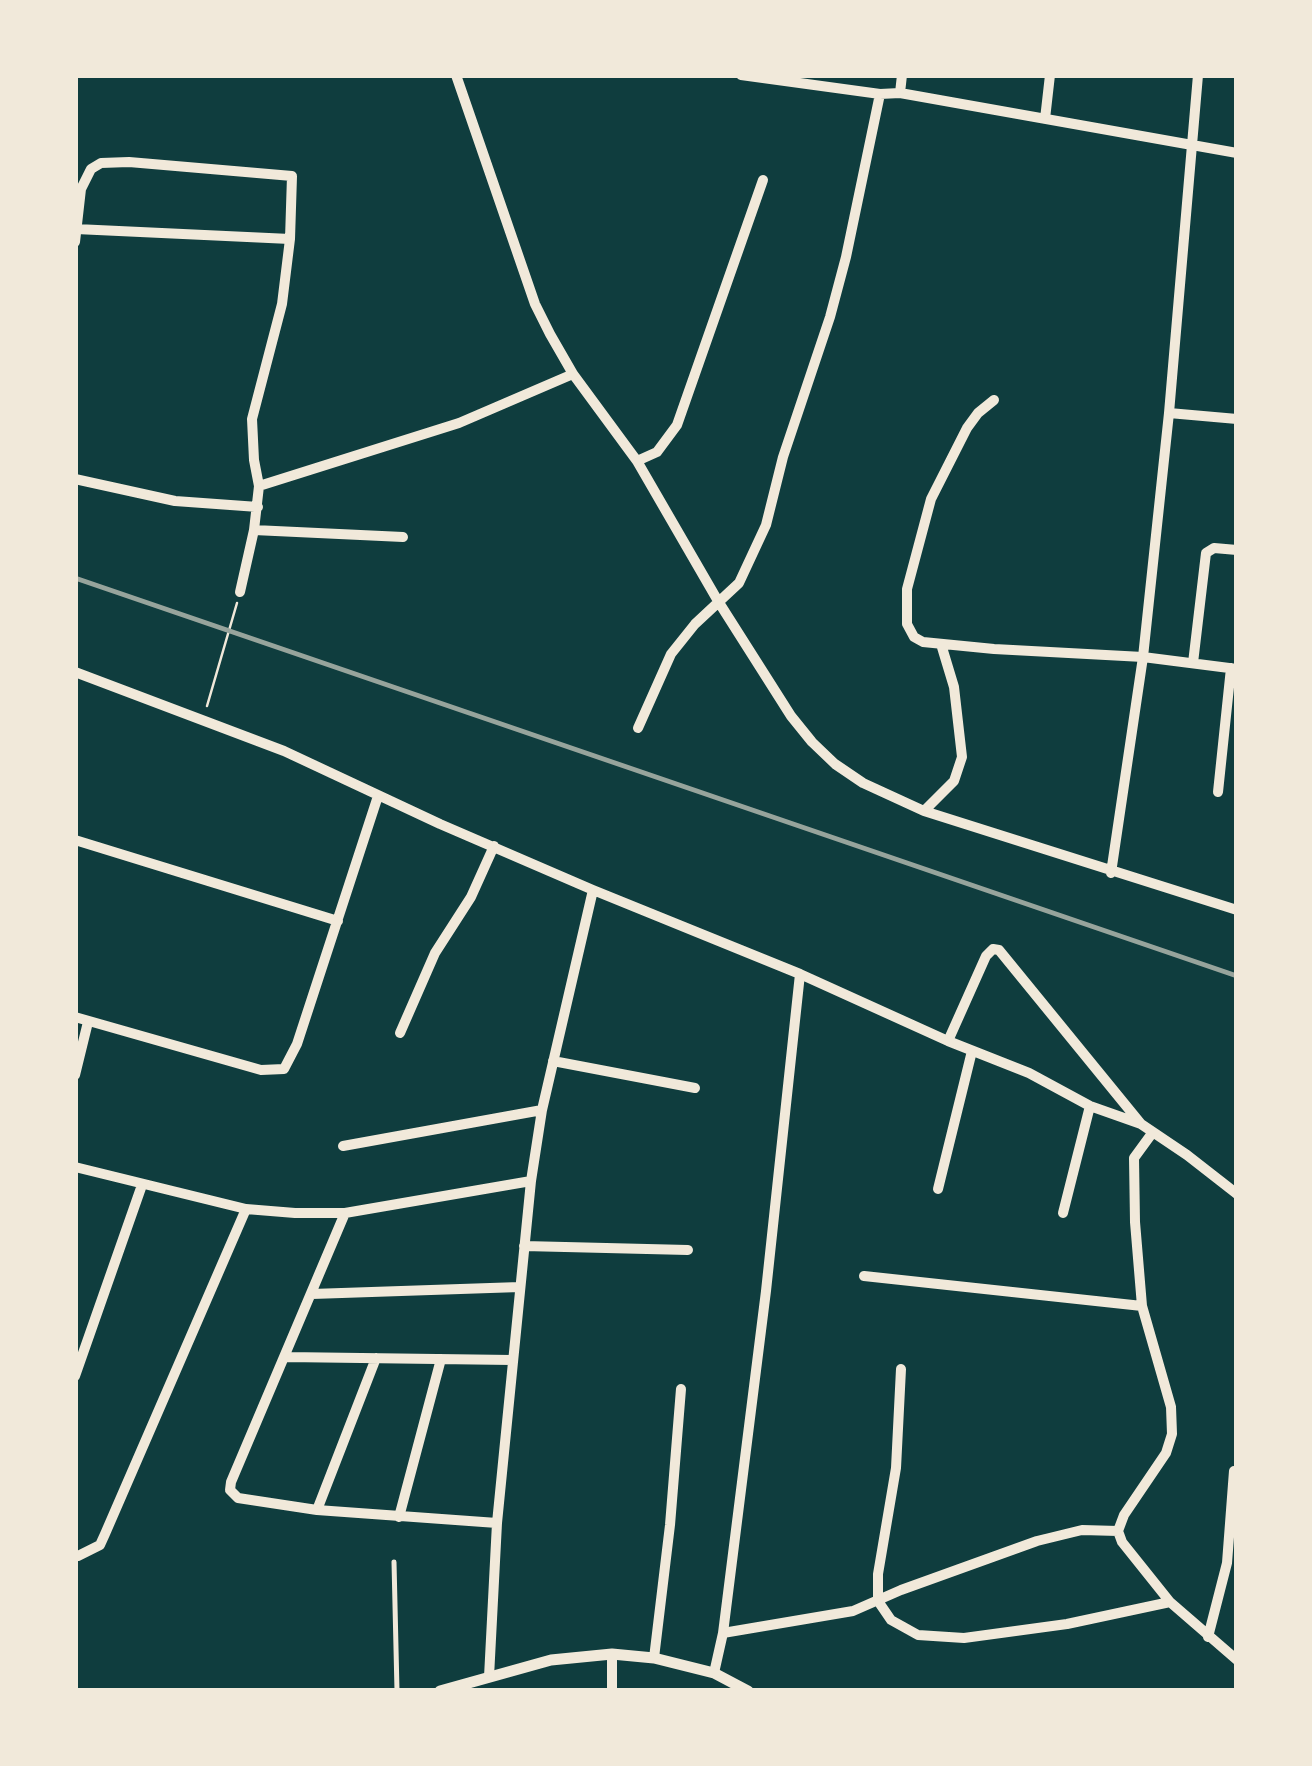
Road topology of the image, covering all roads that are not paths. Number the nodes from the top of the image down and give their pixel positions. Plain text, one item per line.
1 (456, 75) edge
2 (744, 75) edge
3 (902, 75) edge
4 (1050, 75) edge
5 (1198, 75) edge
6 (900, 92) junction
7 (880, 94) junction
8 (1045, 119) junction
9 (1190, 146) junction
10 (1237, 154) edge
11 (764, 180) dead end
12 (76, 229) edge
13 (290, 240) junction
14 (75, 242) edge
15 (574, 374) junction
16 (994, 400) dead end
17 (1169, 412) junction
18 (1237, 419) edge
19 (637, 460) junction
20 (75, 479) edge
21 (259, 486) junction
22 (258, 507) junction
23 (254, 530) junction
24 (403, 537) dead end
25 (1237, 550) edge
26 (240, 592) road end
27 (718, 601) junction
28 (941, 644) junction
29 (1143, 657) junction
30 (1194, 664) junction
31 (1234, 668) edge
32 (75, 672) edge
33 (638, 728) dead end
34 (1218, 792) dead end
35 (378, 796) junction
36 (924, 810) junction
37 (75, 840) edge
38 (494, 846) junction
39 (1112, 873) junction
40 (593, 890) junction
41 (1237, 910) edge
42 (338, 922) junction
43 (800, 974) junction
44 (75, 1018) edge
45 (88, 1022) junction
46 (400, 1033) dead end
47 (948, 1041) junction
48 (972, 1051) junction
49 (553, 1061) junction
50 (75, 1074) edge
51 (695, 1088) dead end
52 (1090, 1106) junction
53 (542, 1110) junction
54 (1141, 1124) junction
55 (1153, 1132) junction
56 (343, 1146) dead end
57 (75, 1167) edge
58 (530, 1181) junction
59 (142, 1185) junction
60 (938, 1189) dead end
61 (1237, 1194) edge
62 (246, 1210) junction
63 (344, 1213) junction
64 (1063, 1213) dead end
65 (524, 1246) junction
66 (688, 1250) dead end
67 (864, 1276) dead end
68 (520, 1287) junction
69 (312, 1294) junction
70 (1142, 1306) junction
71 (286, 1358) junction
72 (376, 1358) junction
73 (441, 1359) junction
74 (512, 1360) junction
75 (902, 1369) dead end
76 (75, 1376) edge
77 (681, 1390) dead end
78 (1234, 1471) dead end
79 (317, 1510) junction
80 (399, 1518) junction
81 (498, 1523) junction
82 (1118, 1531) junction
83 (76, 1558) edge
84 (394, 1562) dead end
85 (878, 1601) junction
86 (1170, 1602) junction
87 (722, 1633) junction
88 (1208, 1637) junction
89 (612, 1654) junction
90 (654, 1658) junction
91 (1237, 1660) edge
92 (714, 1673) junction
93 (488, 1677) junction
94 (397, 1691) edge
95 (440, 1691) edge
96 (612, 1691) edge
97 (748, 1691) edge

1 - 15 street
2 - 7 street
3 - 6 street
4 - 8 street
5 - 9 street
6 - 7 street
6 - 8 street
7 - 27 street
8 - 9 street
9 - 10 street
9 - 17 street
11 - 19 street
12 - 13 street
12 - 13 street
12 - 14 street
13 - 21 street
15 - 19 street
15 - 21 street
16 - 28 street
17 - 18 street
17 - 29 street
19 - 27 street
20 - 22 street
21 - 22 street
22 - 23 street
23 - 24 street
23 - 26 street
25 - 30 street
27 - 33 street
27 - 36 street
28 - 29 street
28 - 36 street
29 - 30 street
29 - 39 street
30 - 31 street
31 - 34 street
32 - 35 street
35 - 38 street
35 - 42 street
36 - 39 street
37 - 42 street
38 - 40 street
38 - 46 street
39 - 41 street
40 - 43 street
40 - 49 street
42 - 45 street
43 - 47 street
43 - 87 street
44 - 45 street
45 - 50 street
47 - 48 street
47 - 54 street
48 - 52 street
48 - 60 street
49 - 51 street
49 - 53 street
52 - 54 street
52 - 64 street
53 - 56 street
53 - 58 street
54 - 55 street
55 - 61 street
55 - 70 street
57 - 59 street
58 - 63 street
58 - 65 street
59 - 62 street
59 - 76 street
62 - 63 street
62 - 83 street
63 - 69 street
65 - 66 street
65 - 68 street
67 - 70 street
68 - 69 street
68 - 74 street
69 - 71 street
70 - 82 street
71 - 72 street
71 - 79 street
72 - 73 street
72 - 79 street
73 - 74 street
73 - 80 street
74 - 81 street
75 - 85 street
77 - 90 street
78 - 88 street
79 - 80 street
80 - 81 street
81 - 93 street
82 - 85 street
82 - 86 street
84 - 94 lane
85 - 86 street
85 - 87 street
86 - 88 street
87 - 92 street
88 - 91 street
89 - 90 street
89 - 93 street
89 - 96 street
90 - 92 street
92 - 97 street
93 - 95 street

